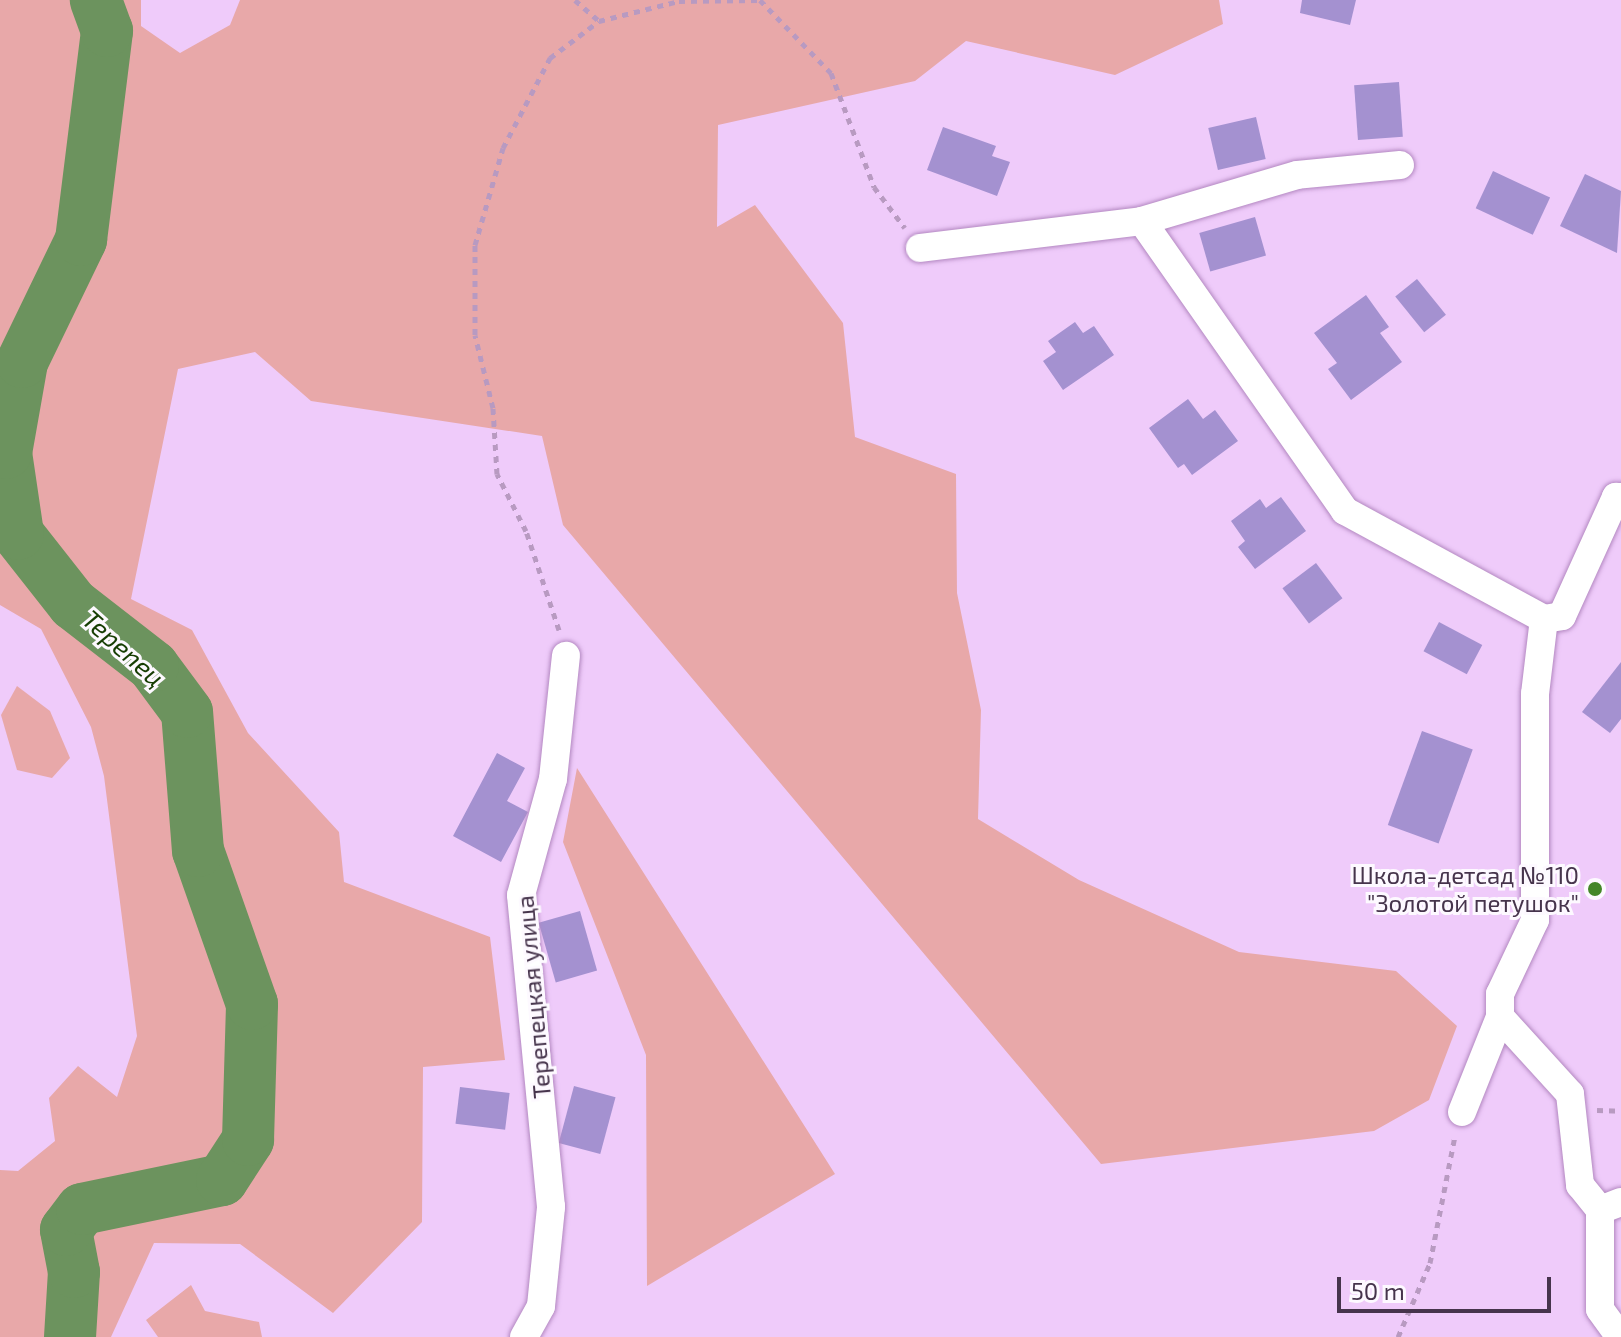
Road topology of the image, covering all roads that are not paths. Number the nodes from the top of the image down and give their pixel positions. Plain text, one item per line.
1 (1400, 165) dead end
2 (1142, 221) junction
3 (920, 248) road end
4 (1621, 497) edge
5 (1544, 619) junction
6 (566, 656) road end
7 (1500, 1017) junction
8 (1462, 1112) road end
9 (1610, 1206) edge
10 (524, 1337) edge
11 (1620, 1337) edge

1 - 2 street
2 - 3 street
2 - 5 street
4 - 5 street
5 - 7 street
6 - 10 street, Терепецкая улица
7 - 8 street
7 - 9 street
9 - 11 street

